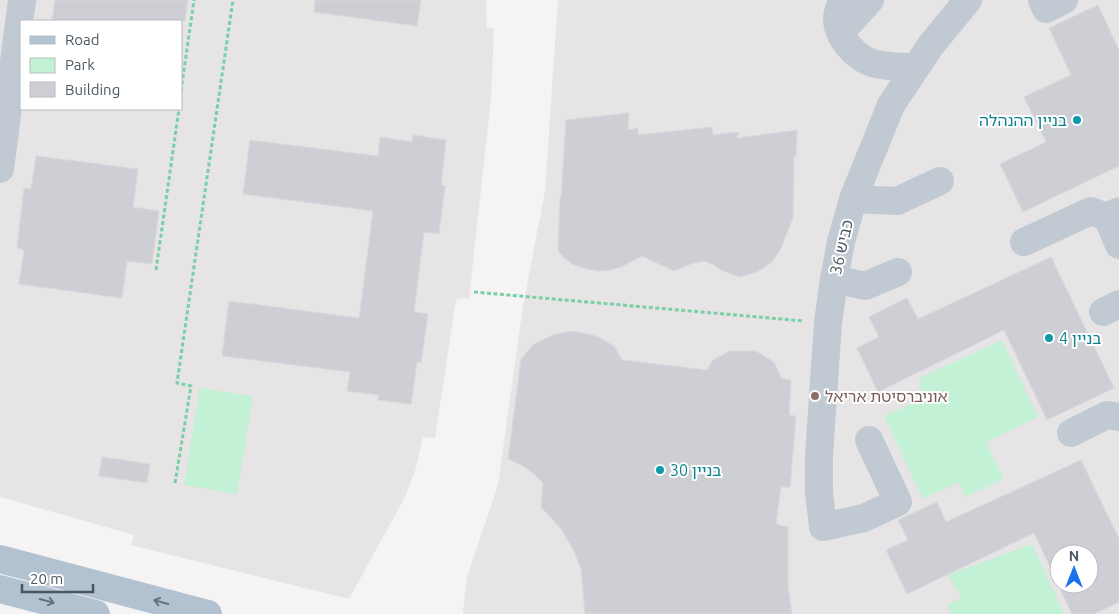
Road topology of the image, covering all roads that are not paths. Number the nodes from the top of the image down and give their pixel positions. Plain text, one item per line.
1 (22, 0) edge
2 (870, 0) edge
3 (968, 0) edge
4 (1042, 0) edge
5 (1064, 0) edge
6 (846, 11) edge
7 (916, 67) junction
8 (0, 170) edge
9 (940, 181) dead end
10 (853, 199) junction
11 (1113, 214) edge
12 (1024, 242) dead end
13 (1119, 245) edge
14 (898, 272) dead end
15 (834, 279) junction
16 (1119, 417) edge
17 (1071, 433) dead end
18 (869, 440) dead end
19 (0, 559) edge
20 (0, 589) edge
21 (96, 614) edge
22 (208, 614) edge

1 - 8 street
2 - 6 street
3 - 7 street, כביש 36
4 - 5 street
6 - 7 street
7 - 10 street, כביש 36
9 - 10 street
10 - 15 street, כביש 36
11 - 12 street
11 - 13 street
14 - 15 street
15 - 18 street, כביש 36
16 - 17 street
22 -> 19 main road
20 -> 21 main road

